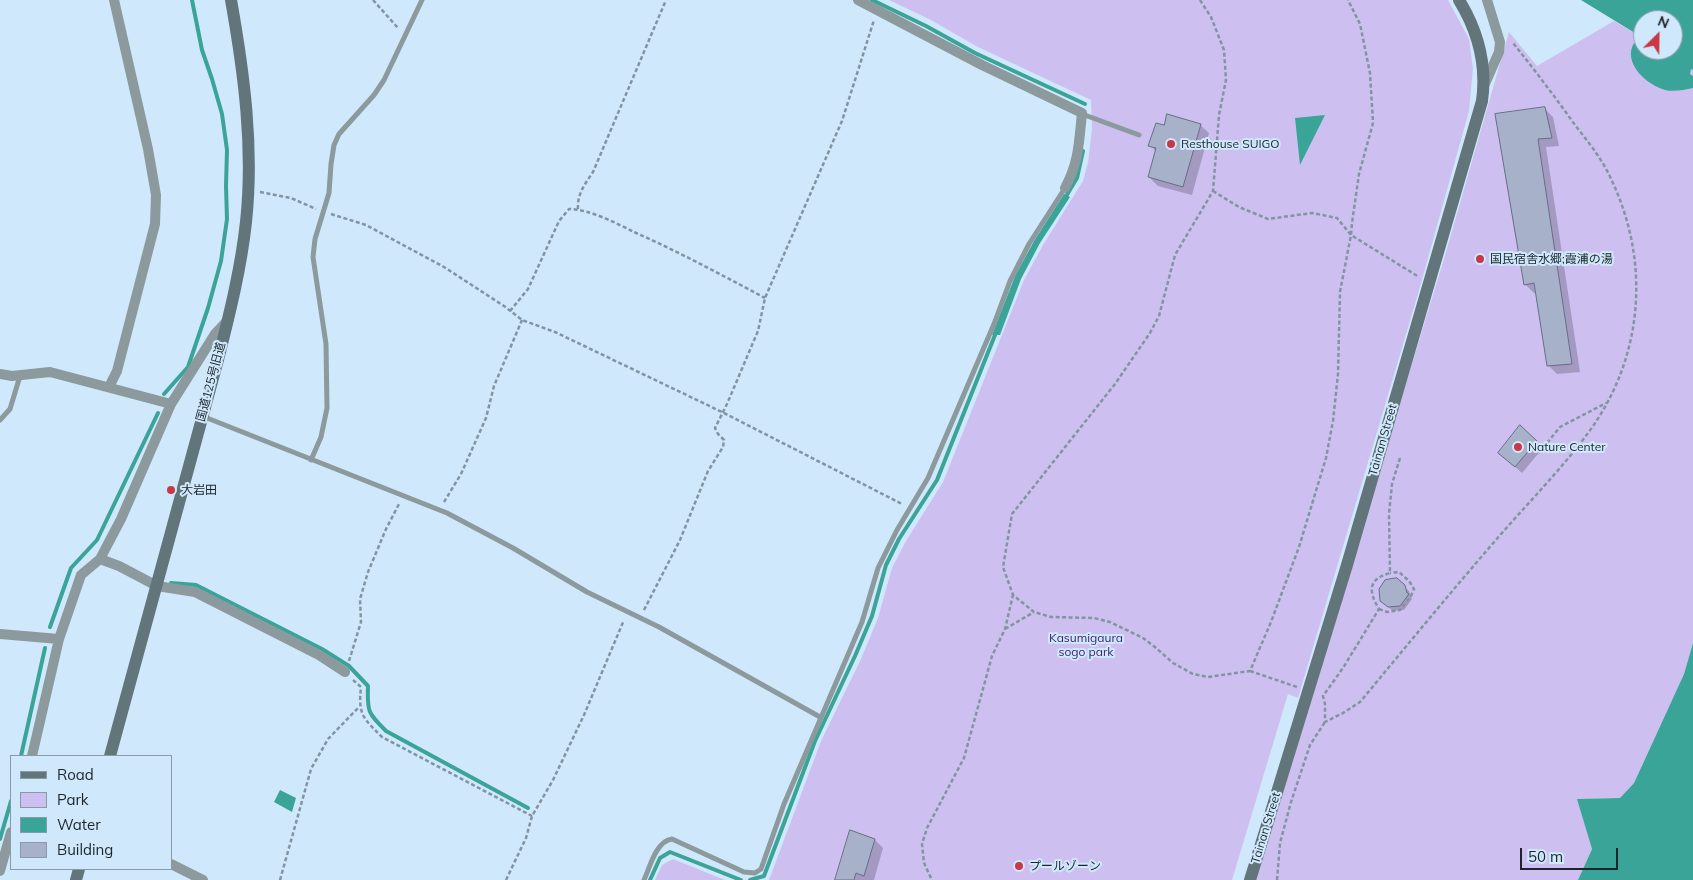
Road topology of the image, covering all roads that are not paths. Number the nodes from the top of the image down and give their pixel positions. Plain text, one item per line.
1 (114, 0) edge
2 (231, 0) edge
3 (422, 0) edge
4 (858, 0) edge
5 (1459, 0) edge
6 (1487, 0) edge
7 (1484, 87) junction
8 (1082, 114) junction
9 (1139, 135) dead end
10 (1066, 188) joint
11 (229, 319) junction
12 (0, 374) edge
13 (20, 375) junction
14 (108, 387) junction
15 (171, 404) junction
16 (202, 416) junction
17 (0, 420) edge
18 (311, 460) junction
19 (100, 559) junction
20 (157, 586) junction
21 (0, 634) edge
22 (59, 639) junction
23 (345, 672) road end
24 (820, 717) junction
25 (32, 755) edge
26 (110, 755) edge
27 (10, 835) edge
28 (172, 864) edge
29 (0, 870) edge
30 (203, 880) edge
31 (644, 880) edge
32 (1250, 880) edge

1 - 14 street
2 - 11 street, 国道125号旧道
3 - 18 lane
4 - 8 street
5 - 7 street, Tainan Street
6 - 7 street
7 - 32 street, Tainan Street
8 - 9 lane
8 - 10 street
10 - 24 lane
11 - 15 street
11 - 16 street, 国道125号旧道
12 - 13 street
13 - 14 street
13 - 17 lane
14 - 15 street
15 - 19 street
16 - 18 lane
16 - 20 street, 国道125号旧道
18 - 24 lane
19 - 20 street
19 - 22 street
20 - 23 street
20 - 26 street, 国道125号旧道
21 - 22 street
22 - 25 street
24 - 31 lane
27 - 29 street
28 - 30 street

